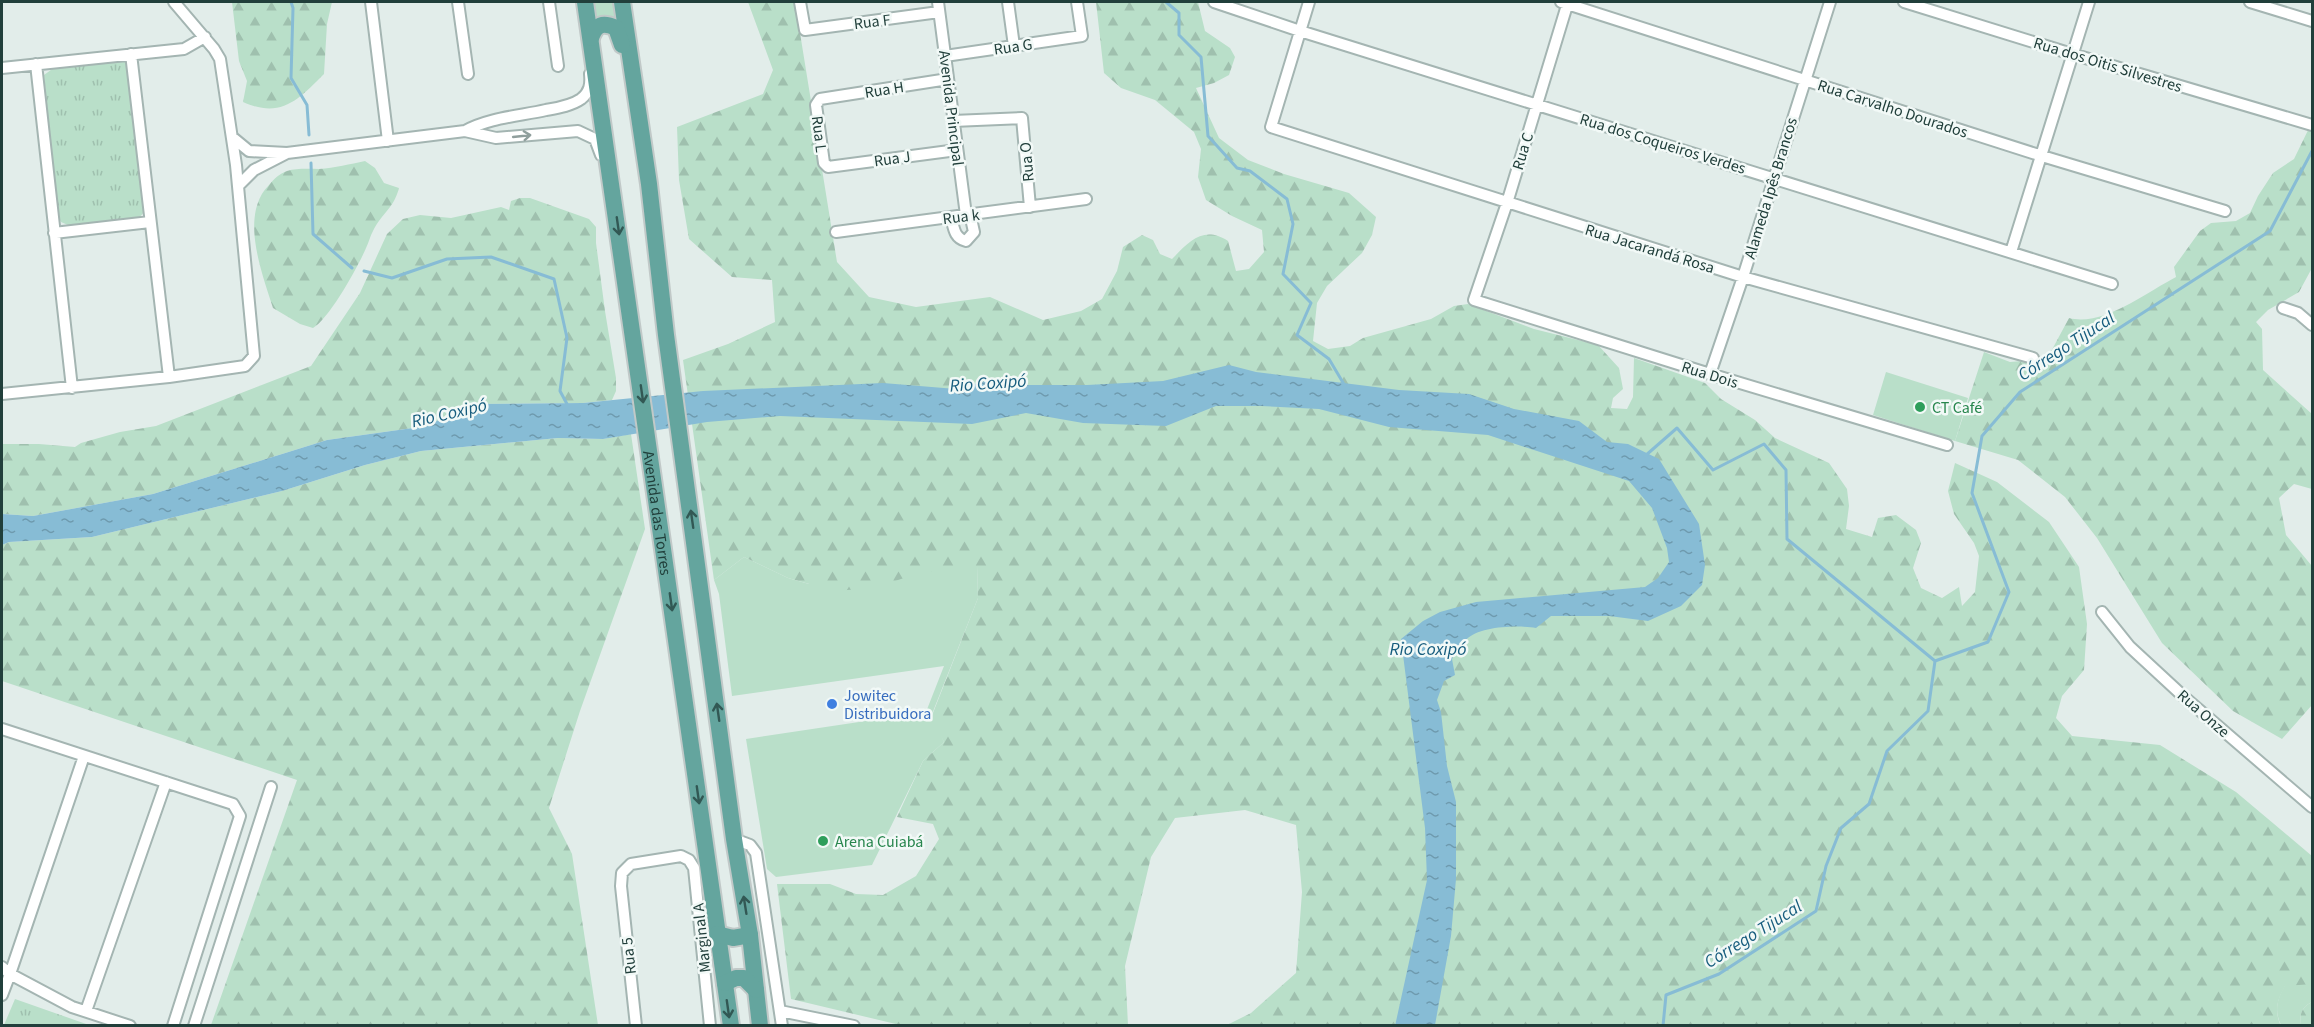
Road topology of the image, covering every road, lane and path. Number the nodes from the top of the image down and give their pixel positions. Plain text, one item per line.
1 (174, 2) edge
2 (371, 2) edge
3 (458, 2) edge
4 (549, 2) edge
5 (585, 2) edge
6 (622, 2) edge
7 (800, 2) edge
8 (1008, 2) edge
9 (1077, 2) edge
10 (1214, 2) edge
11 (1309, 2) edge
12 (1565, 2) edge
13 (1830, 2) edge
14 (1904, 2) edge
15 (2089, 2) edge
16 (2250, 2) edge
17 (938, 7) edge
18 (2313, 21) edge
19 (1300, 31) junction
20 (205, 37) junction
21 (591, 38) junction
22 (1014, 46) junction
23 (131, 54) junction
24 (2072, 54) junction
25 (945, 56) junction
26 (36, 64) junction
27 (558, 66) dead end
28 (2, 68) edge
29 (468, 74) dead end
30 (948, 79) junction
31 (1804, 79) junction
32 (820, 99) joint
33 (1537, 104) junction
34 (953, 121) junction
35 (2313, 125) edge
36 (465, 131) junction
37 (232, 137) junction
38 (388, 141) junction
39 (957, 150) junction
40 (287, 153) junction
41 (2042, 156) junction
42 (828, 167) joint
43 (1773, 177) junction
44 (649, 184) junction
45 (238, 186) junction
46 (614, 198) junction
47 (1086, 199) dead end
48 (1507, 203) junction
49 (1030, 207) junction
50 (2225, 211) dead end
51 (968, 215) junction
52 (951, 217) junction
53 (150, 222) junction
54 (836, 232) dead end
55 (54, 233) junction
56 (2011, 252) junction
57 (1743, 277) junction
58 (2112, 284) dead end
59 (1474, 300) joint
60 (2283, 308) dead end
61 (2313, 325) edge
62 (2032, 358) dead end
63 (1710, 374) junction
64 (169, 377) junction
65 (72, 388) junction
66 (2, 394) edge
67 (1947, 445) dead end
68 (2102, 612) dead end
69 (2, 731) edge
70 (84, 756) junction
71 (165, 782) junction
72 (271, 787) dead end
73 (2313, 807) edge
74 (735, 839) junction
75 (621, 886) joint
76 (717, 934) junction
77 (750, 935) junction
78 (6, 971) edge
79 (725, 983) junction
80 (756, 990) junction
81 (2, 995) edge
82 (87, 1011) junction
83 (780, 1011) junction
84 (130, 1026) edge
85 (173, 1026) edge
86 (194, 1026) edge
87 (636, 1026) edge
88 (710, 1026) edge
89 (730, 1026) edge
90 (760, 1026) edge
91 (782, 1026) edge
92 (854, 1026) edge

1 - 20 street
2 - 38 street
3 - 29 street
4 - 27 street
5 - 21 main road, Avenida das Torres
6 - 44 main road, Avenida das Torres
7 - 17 street, Rua F
8 - 22 street
9 - 22 street, Rua G
10 - 19 street, Rua dos Coqueiros Verdes
11 - 19 street
12 - 31 street, Rua Carvalho Dourados
12 - 33 street, Rua C
13 - 31 street, Alameda Ipês Brancos
14 - 24 street, Rua dos Oitis Silvestres
15 - 24 street
16 - 18 street
17 - 25 street, Avenida Principal
19 - 33 street, Rua dos Coqueiros Verdes
19 - 48 street, Rua Jacarandá Rosa
20 - 23 street
20 - 37 street
21 - 36 street
21 - 44 main road
21 - 46 main road, Avenida das Torres
22 - 25 street, Rua G
23 - 26 street
23 - 53 street
24 - 35 street, Rua dos Oitis Silvestres
24 - 41 street
25 - 30 street, Avenida Principal
26 - 28 street
26 - 55 street
30 - 32 street, Rua H
30 - 34 street, Avenida Principal
31 - 41 street, Rua Carvalho Dourados
31 - 43 street, Alameda Ipês Brancos
32 - 42 street, Rua L
33 - 43 street, Rua dos Coqueiros Verdes
33 - 48 street, Rua C
34 - 39 street, Avenida Principal
34 - 49 street, Rua O
36 - 38 street
36 -> 46 street
37 - 40 street
37 - 45 street
38 - 40 street
39 - 42 street, Rua J
39 - 51 street, Avenida Principal
40 - 45 street
41 - 50 street, Rua Carvalho Dourados
41 - 56 street
43 - 56 street, Rua dos Coqueiros Verdes
43 - 57 street, Alameda Ipês Brancos
74 -> 44 main road, Avenida das Torres
45 - 64 street
46 -> 76 main road, Avenida das Torres
47 - 49 street, Rua k
48 - 57 street, Rua Jacarandá Rosa
48 - 59 street, Rua C
49 - 51 street, Rua k
51 - 52 street, Rua k
51 - 52 street, Avenida Principal
52 - 54 street, Rua k
53 - 55 street
53 - 64 street
55 - 65 street
56 - 58 street, Rua dos Coqueiros Verdes
57 - 62 street, Rua Jacarandá Rosa
57 - 63 street, Alameda Ipês Brancos
59 - 63 street, Rua Dois
60 - 61 street
63 - 67 street, Rua Dois
64 - 65 street
65 - 66 street
68 - 73 street, Rua Onze
69 - 70 street
70 - 71 street
70 - 78 street
71 - 82 street
71 - 85 street
72 - 86 street
77 -> 74 main road, Avenida das Torres
74 - 83 street
75 - 87 street, Rua 5
75 - 88 street, Marginal A
76 - 77 main road
76 - 79 main road, Avenida das Torres
77 - 80 main road, Avenida das Torres
78 - 81 street
78 - 82 street
79 - 80 main road
79 -> 89 main road, Avenida das Torres
80 - 90 main road, Avenida das Torres
82 - 84 street
83 - 91 street
83 - 92 street

